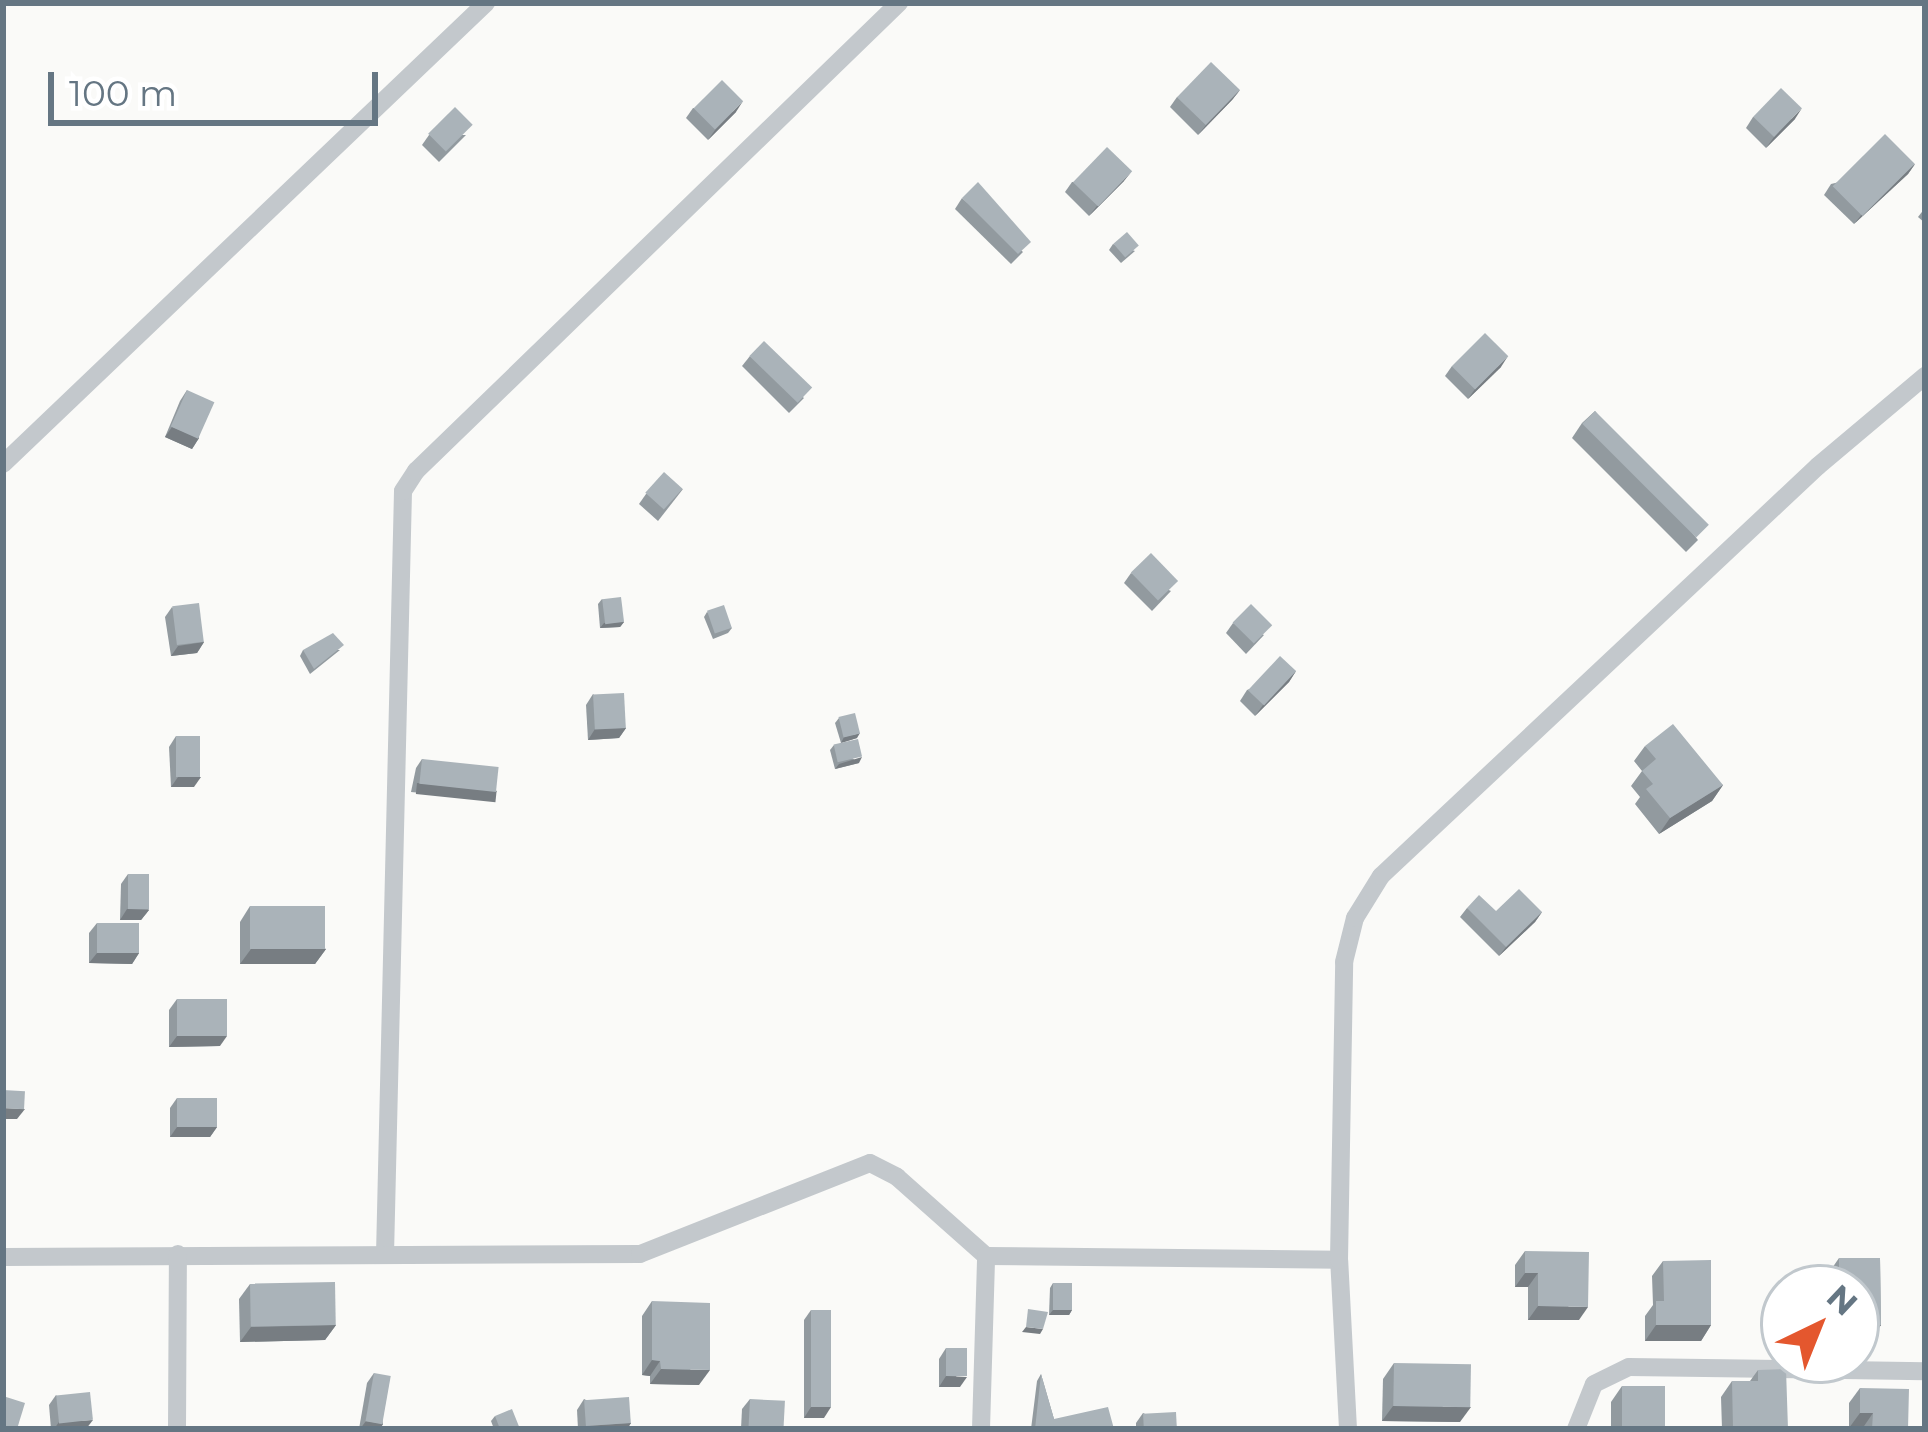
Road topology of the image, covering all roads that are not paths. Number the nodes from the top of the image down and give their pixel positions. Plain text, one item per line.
1 (486, 3) edge
2 (899, 3) edge
3 (1925, 376) edge
4 (3, 464) edge
5 (178, 1254) junction
6 (385, 1255) junction
7 (3, 1256) edge
8 (986, 1256) junction
9 (1340, 1260) junction
10 (1925, 1371) edge
11 (177, 1429) edge
12 (981, 1429) edge
13 (1348, 1429) edge
14 (1576, 1429) edge

1 - 4 street
2 - 6 street
3 - 9 street
5 - 6 street
5 - 7 street
5 - 11 street
6 - 8 street
8 - 9 street
8 - 12 street
9 - 13 street
10 - 14 street

